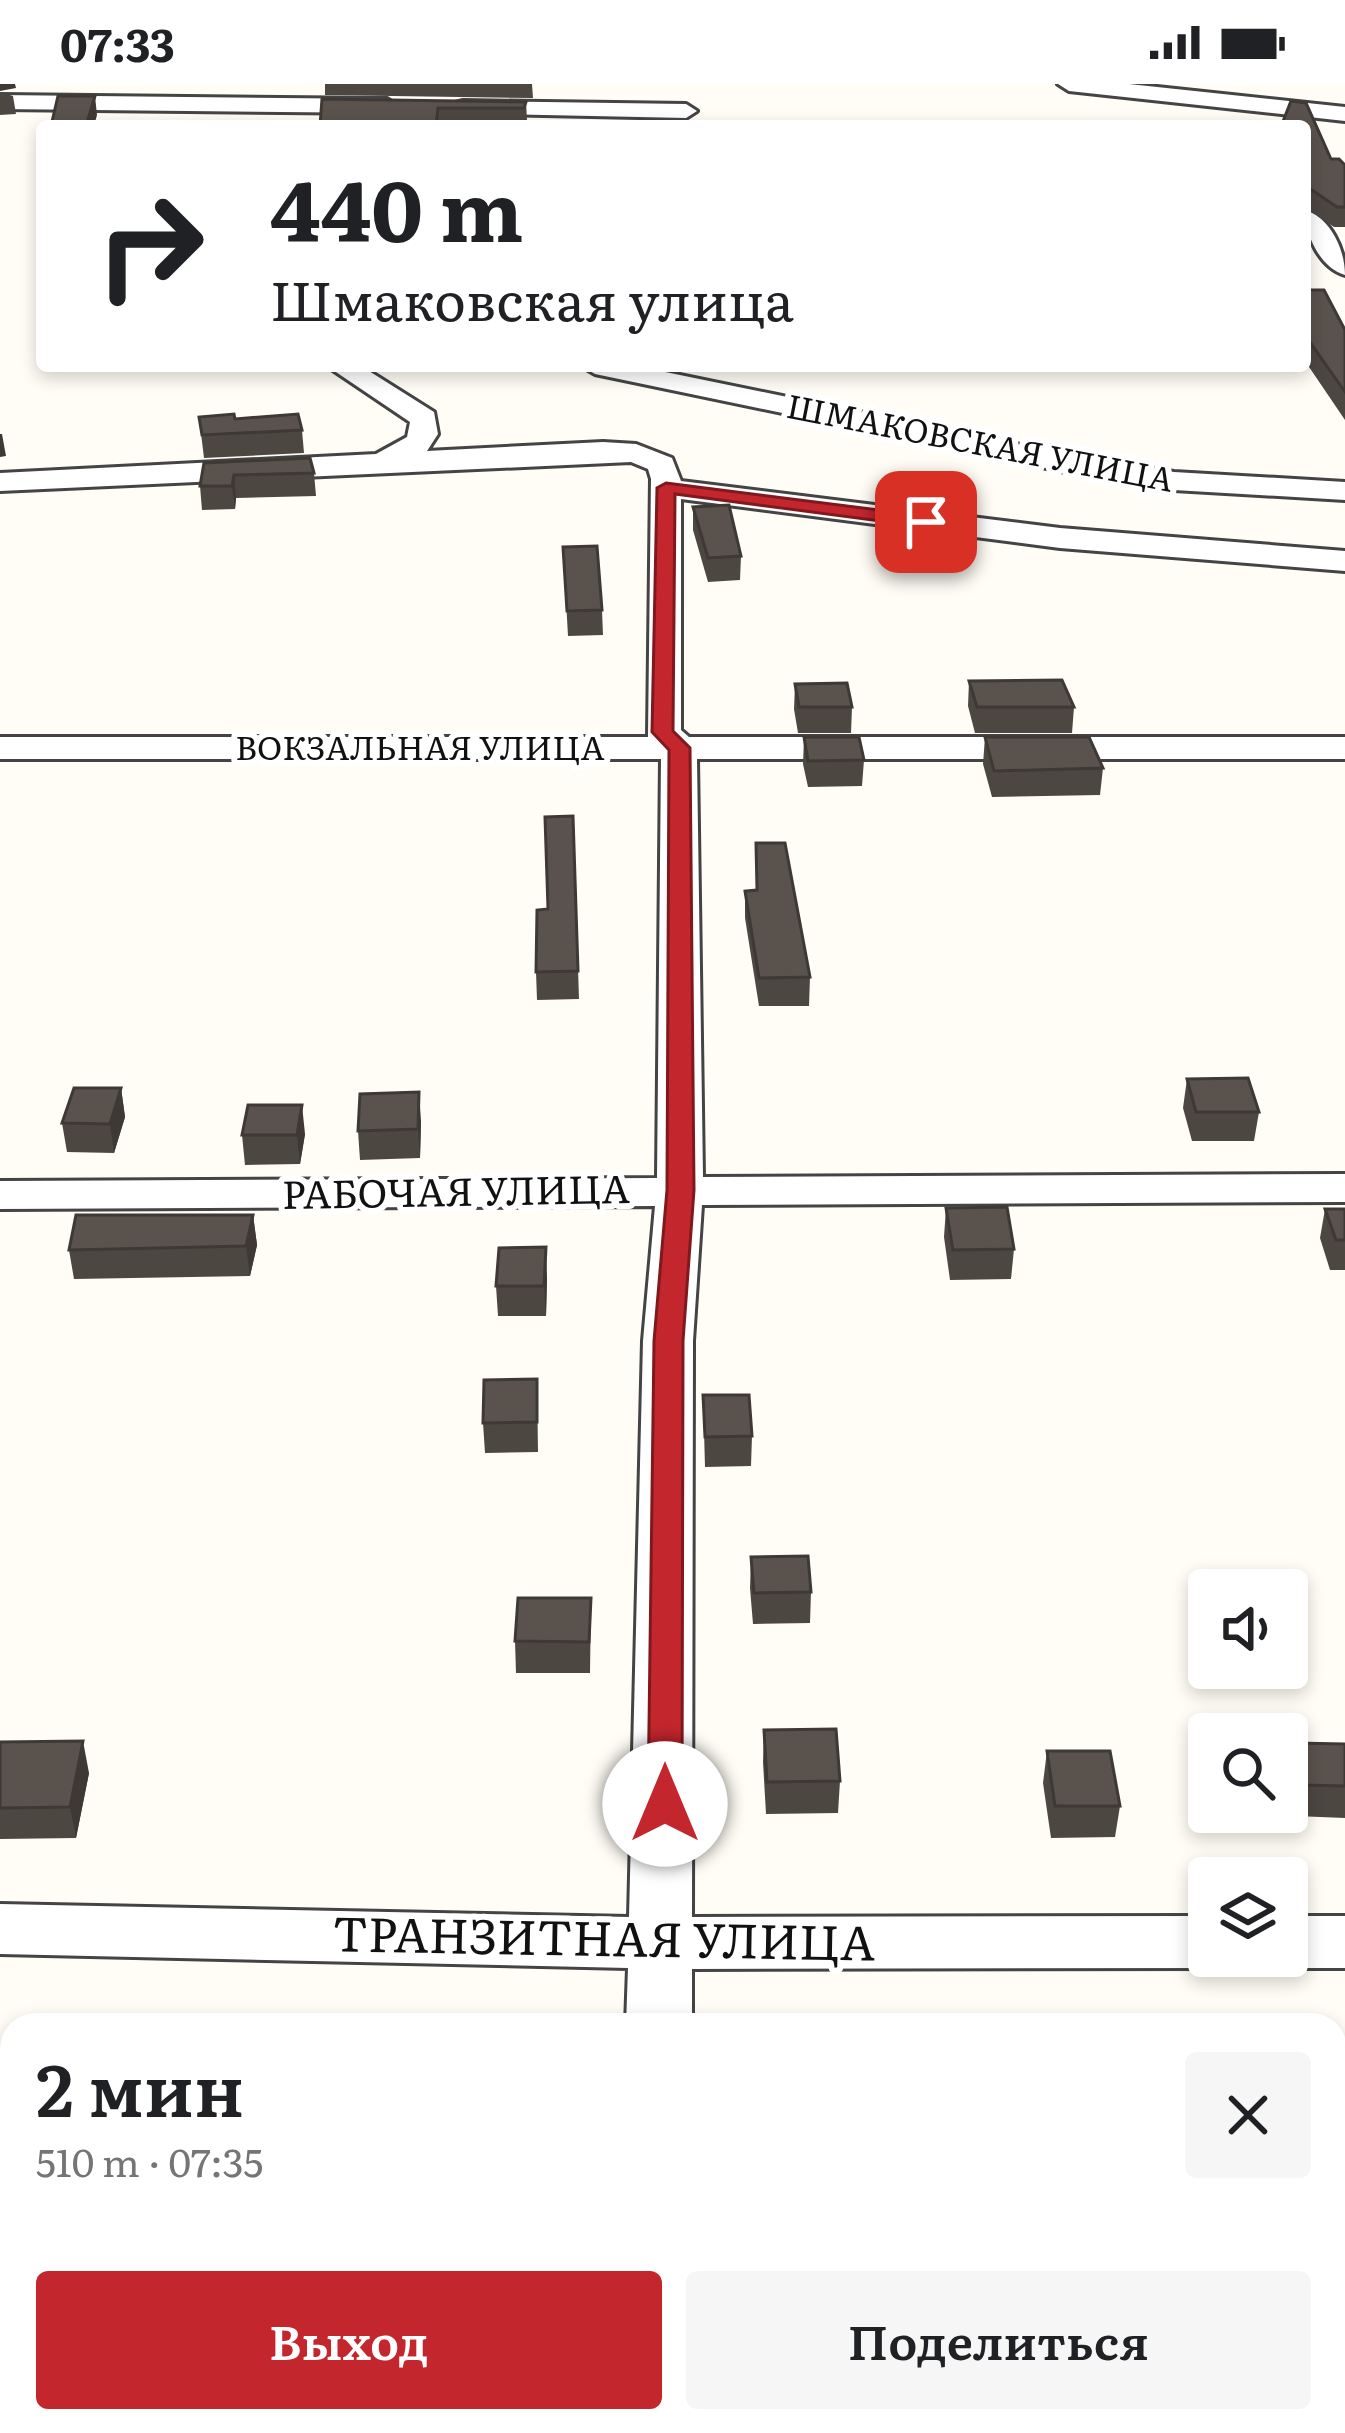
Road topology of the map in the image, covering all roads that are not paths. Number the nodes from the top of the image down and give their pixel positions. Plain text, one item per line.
1 (161, 84) edge
2 (694, 84) edge
3 (1069, 84) edge
4 (141, 101) junction
5 (0, 102) edge
6 (446, 108) edge
7 (389, 113) edge
8 (1345, 114) edge
9 (1250, 116) edge
10 (686, 118) edge
11 (130, 120) edge
12 (1311, 224) edge
13 (1311, 261) edge
14 (1344, 263) edge
15 (351, 372) edge
16 (658, 374) edge
17 (387, 460) junction
18 (0, 482) edge
19 (666, 483) junction
20 (1345, 491) edge
21 (1345, 561) edge
22 (0, 748) edge
23 (680, 748) junction
24 (1345, 748) edge
25 (1345, 1188) edge
26 (680, 1190) junction
27 (0, 1195) edge
28 (0, 1929) edge
29 (1188, 1942) edge
30 (1308, 1942) edge
31 (1345, 1942) edge
32 (664, 1943) junction
33 (660, 2013) edge

1 - 4 street
2 - 10 street
3 - 9 street
4 - 5 street
4 - 7 street
4 - 11 street
6 - 10 street
8 - 9 street
12 - 14 street
13 - 14 street
15 - 17 street
16 - 20 street, ШМАКОВСКАЯ УЛИЦА
17 - 18 street, ШМАКОВСКАЯ УЛИЦА
17 - 19 street, ШМАКОВСКАЯ УЛИЦА
19 - 21 street, ШМАКОВСКАЯ УЛИЦА
19 - 23 street
22 - 23 street, ВОКЗАЛЬНАЯ УЛИЦА
23 - 24 street, ВОКЗАЛЬНАЯ УЛИЦА
23 - 26 street
25 - 26 street, РАБОЧАЯ УЛИЦА
26 - 27 street, РАБОЧАЯ УЛИЦА
26 - 32 street
28 - 32 street, ТРАНЗИТНАЯ УЛИЦА
29 - 32 street, ТРАНЗИТНАЯ УЛИЦА
30 - 31 street
32 - 33 street

